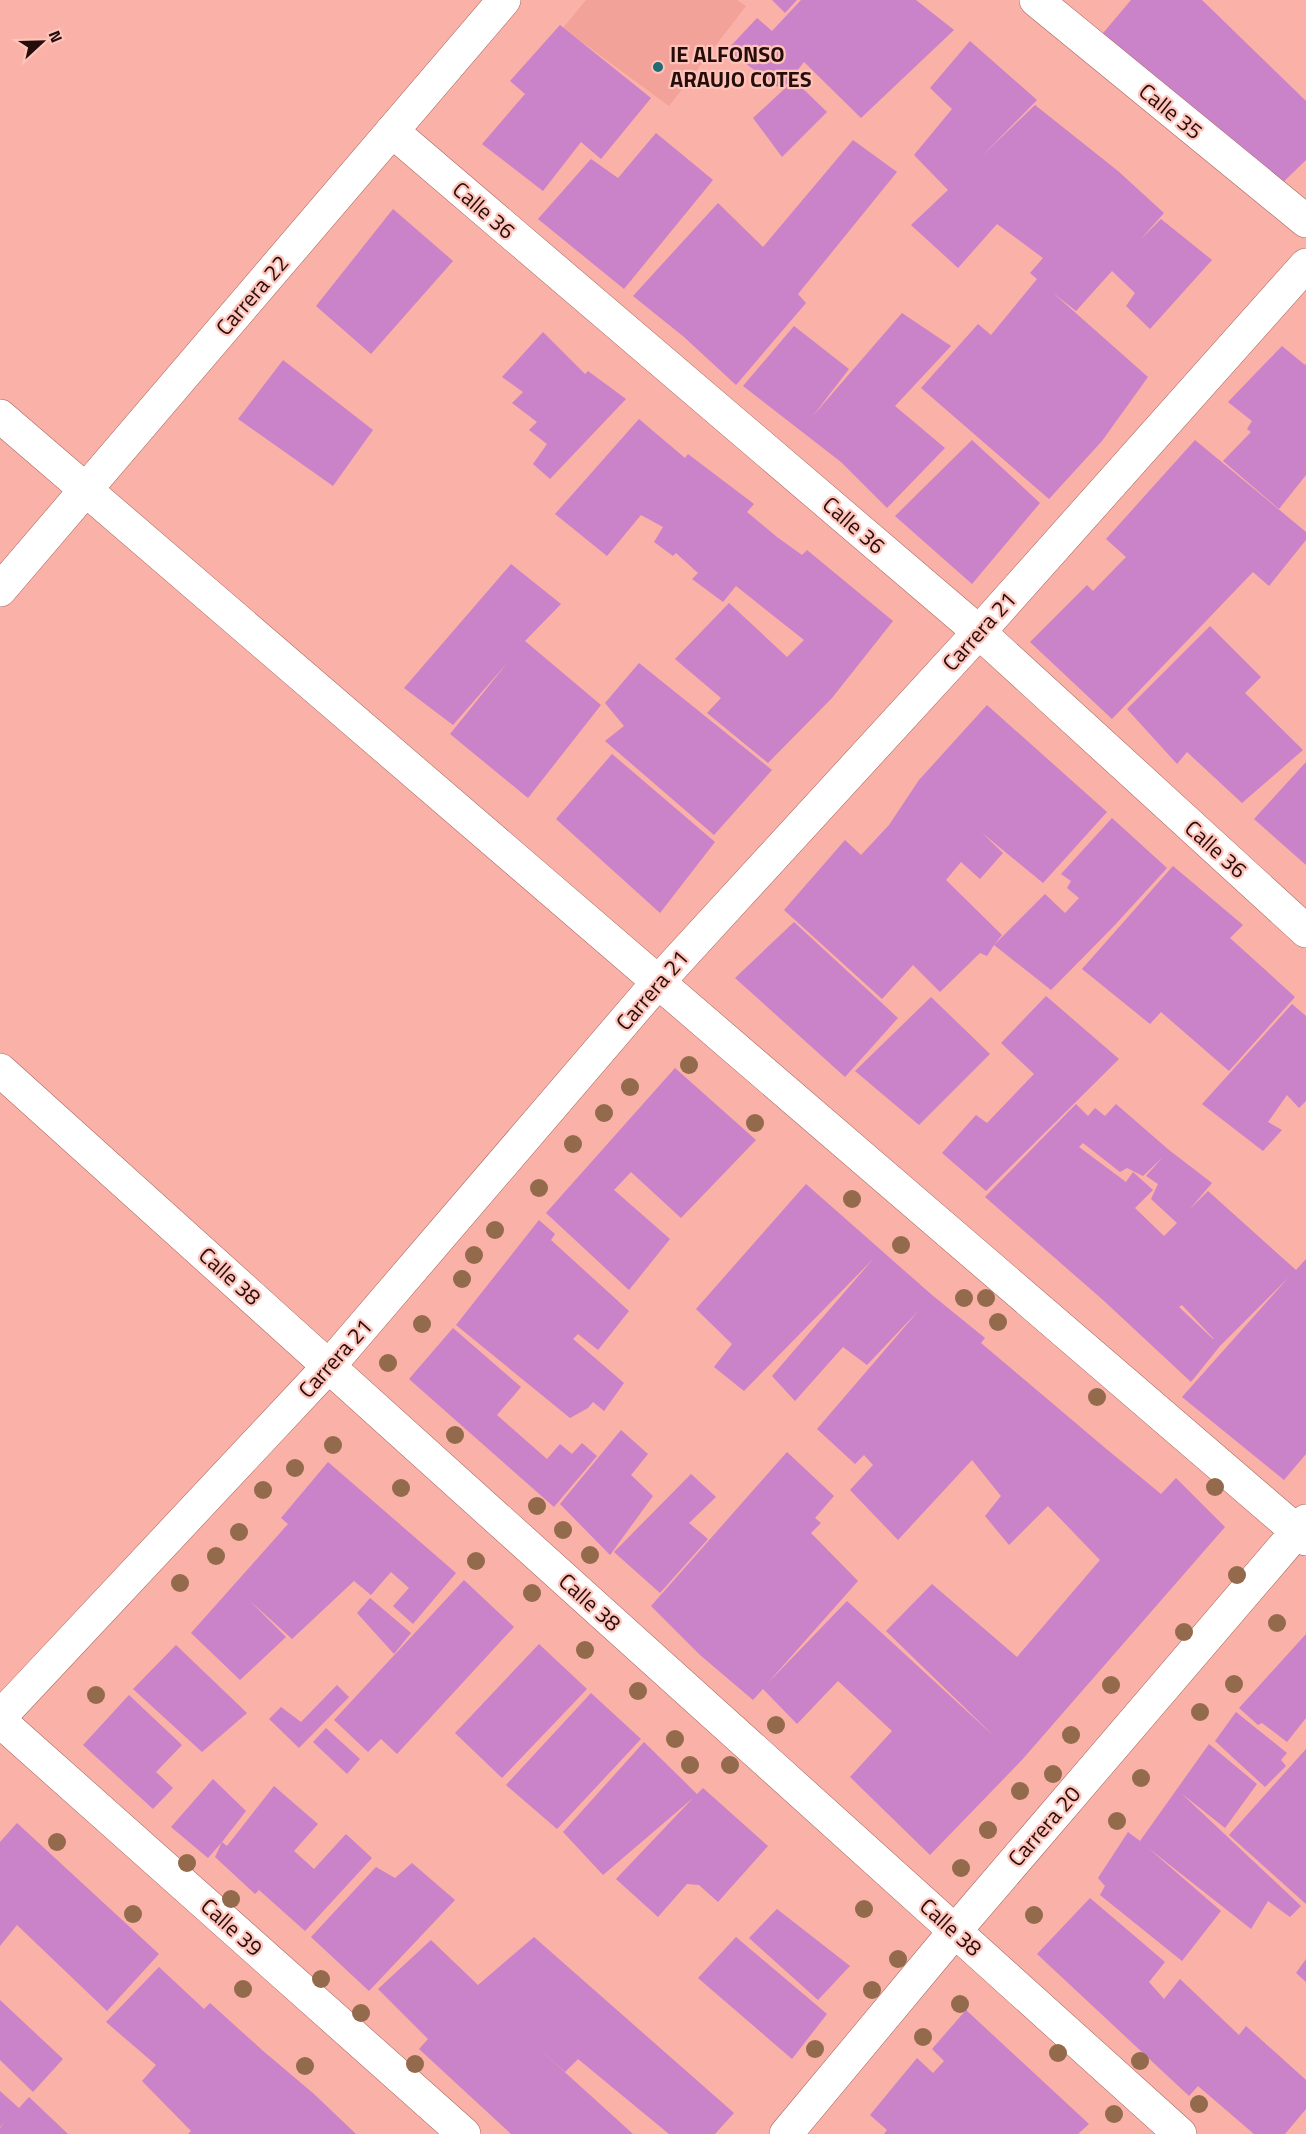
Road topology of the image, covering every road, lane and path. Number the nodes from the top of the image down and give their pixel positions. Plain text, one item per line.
1 (504, 0) edge
2 (1036, 0) edge
3 (392, 131) junction
4 (1306, 221) edge
5 (1306, 265) edge
6 (0, 416) edge
7 (86, 490) junction
8 (0, 590) edge
9 (979, 632) junction
10 (1306, 931) edge
11 (658, 982) junction
12 (0, 1070) edge
13 (329, 1366) junction
14 (1303, 1530) edge
15 (0, 1719) edge
16 (955, 1931) junction
17 (464, 2134) edge
18 (786, 2134) edge
19 (1180, 2134) edge

1 - 3 street, Carrera 22
2 - 4 street, Calle 35
3 - 7 street, Carrera 22
3 - 9 street, Calle 36
5 - 9 street, Carrera 21
6 - 7 street
7 - 8 street, Carrera 22
7 - 11 street
9 - 10 street, Calle 36
9 - 11 street, Carrera 21
11 - 13 street, Carrera 21
11 - 14 street
12 - 13 street, Calle 38
13 - 15 street, Carrera 21
13 - 16 street, Calle 38
14 - 16 street, Carrera 20
15 - 17 street, Calle 39
16 - 18 street, Carrera 20
16 - 19 street, Calle 38

